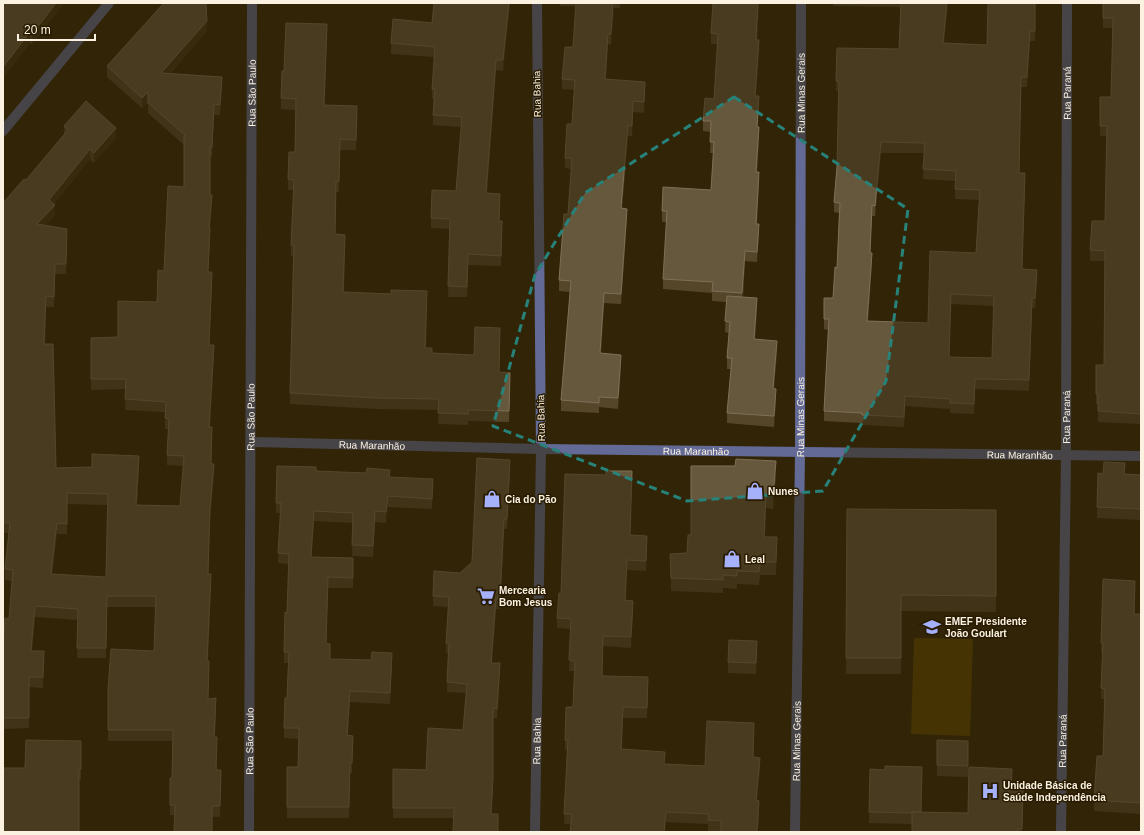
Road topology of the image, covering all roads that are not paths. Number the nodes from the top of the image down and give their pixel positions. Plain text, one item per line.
1 (109, 3) edge
2 (252, 3) edge
3 (537, 3) edge
4 (801, 3) edge
5 (1067, 3) edge
6 (3, 131) edge
7 (251, 442) junction
8 (541, 449) junction
9 (800, 452) junction
10 (1066, 456) junction
11 (1141, 456) edge
12 (249, 832) edge
13 (535, 832) edge
14 (795, 832) edge
15 (1061, 832) edge

1 - 6 street
2 - 7 street, Rua São Paulo
3 - 8 street, Rua Bahia
4 - 9 street, Rua Minas Gerais
5 - 10 street, Rua Paraná
7 - 8 street, Rua Maranhão
7 - 12 street, Rua São Paulo
8 - 9 street, Rua Maranhão
8 - 13 street, Rua Bahia
9 - 10 street, Rua Maranhão
9 - 14 street, Rua Minas Gerais
10 - 11 street, Rua Maranhão
10 - 15 street, Rua Paraná

